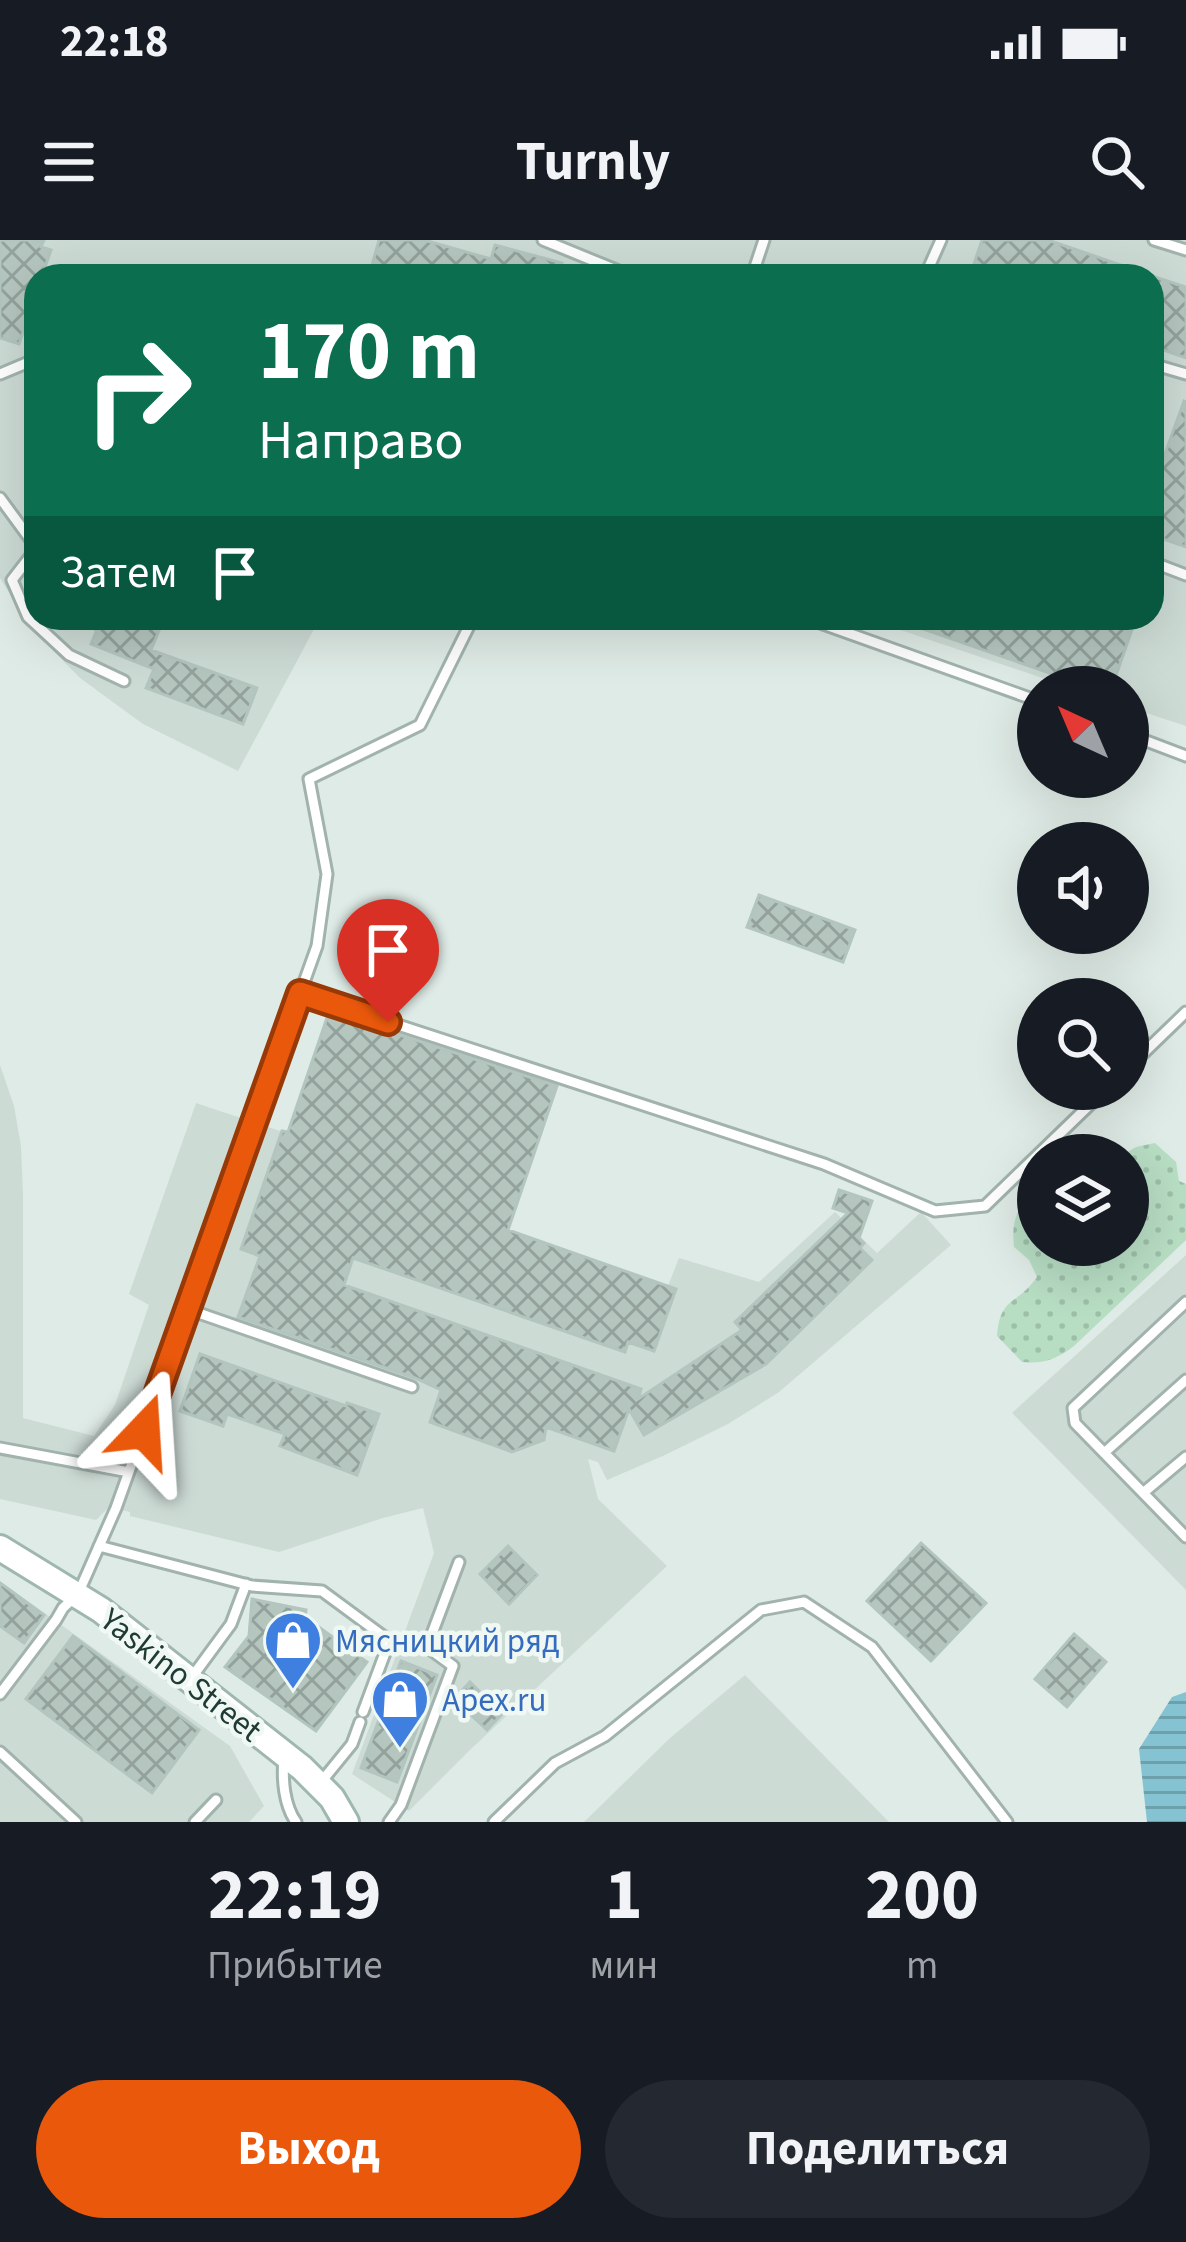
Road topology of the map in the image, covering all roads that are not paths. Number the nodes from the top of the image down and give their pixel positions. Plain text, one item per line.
1 (543, 240) edge
2 (1154, 240) edge
3 (1186, 250) edge
4 (602, 264) edge
5 (0, 498) edge
6 (24, 531) edge
7 (24, 564) edge
8 (24, 608) edge
9 (42, 630) edge
10 (467, 630) edge
11 (840, 630) edge
12 (124, 681) dead end
13 (1017, 693) edge
14 (1149, 742) edge
15 (1186, 756) edge
16 (300, 993) junction
17 (1186, 1012) edge
18 (1149, 1048) edge
19 (1084, 1110) edge
20 (1186, 1302) edge
21 (187, 1309) junction
22 (1186, 1380) edge
23 (412, 1387) dead end
24 (0, 1448) edge
25 (1104, 1453) junction
26 (1186, 1456) edge
27 (129, 1472) junction
28 (1143, 1493) junction
29 (1186, 1536) edge
30 (99, 1546) junction
31 (0, 1548) edge
32 (459, 1562) dead end
33 (246, 1584) junction
34 (78, 1594) junction
35 (190, 1680) junction
36 (0, 1694) edge
37 (0, 1752) edge
38 (284, 1754) junction
39 (320, 1784) junction
40 (216, 1800) dead end
41 (76, 1822) edge
42 (195, 1822) edge
43 (296, 1822) edge
44 (346, 1822) edge
45 (389, 1822) edge
46 (494, 1822) edge
47 (1007, 1822) edge

1 - 4 lane
2 - 3 lane
5 - 6 lane
7 - 8 lane
9 - 12 lane
10 - 16 lane
11 - 13 lane
14 - 15 lane
16 - 19 lane
16 - 21 lane
17 - 18 lane
20 - 25 lane
21 - 23 lane
21 - 27 lane
22 - 25 lane
24 - 27 lane
25 - 28 lane
26 - 28 lane
27 - 30 lane
28 - 29 lane
30 - 33 lane
30 - 34 lane
31 - 34 street, Yaskino Street
32 - 45 lane
33 - 35 lane
33 - 39 lane
34 - 35 street, Yaskino Street
34 - 36 lane
35 - 38 street, Yaskino Street
37 - 41 lane
38 - 39 street, Yaskino Street
38 - 43 lane
39 - 44 street, Yaskino Street
40 - 42 lane
46 - 47 lane

